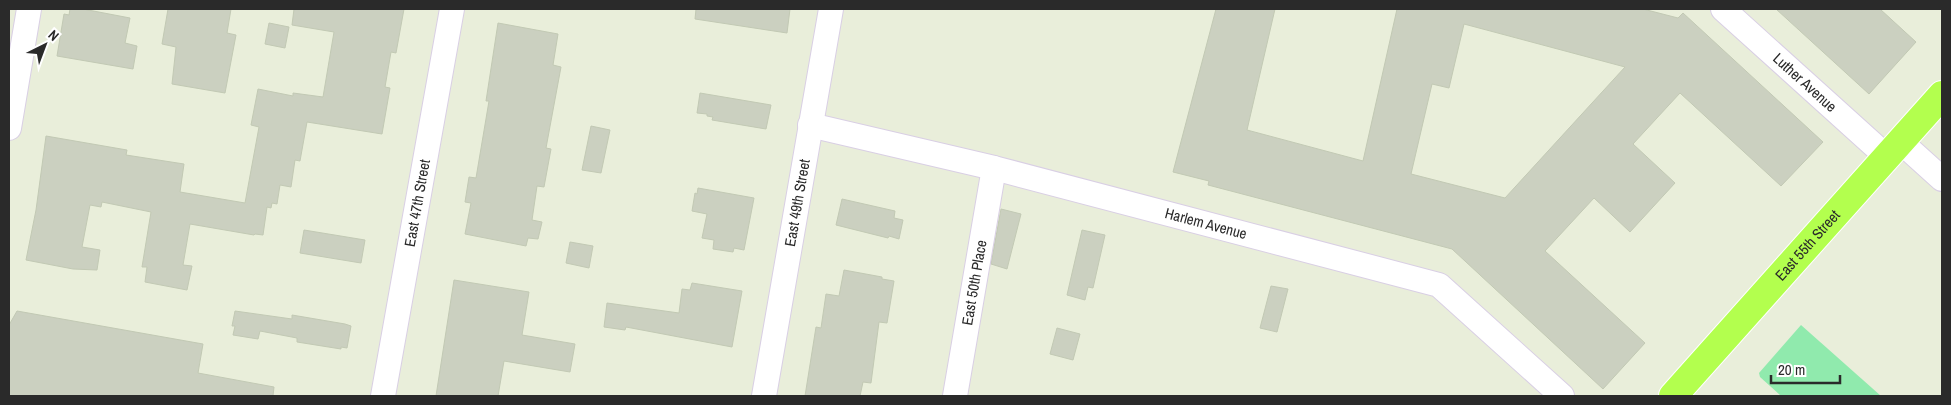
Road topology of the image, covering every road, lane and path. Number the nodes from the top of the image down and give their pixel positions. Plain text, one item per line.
1 (29, 9) edge
2 (452, 9) edge
3 (831, 9) edge
4 (1722, 9) edge
5 (1942, 95) edge
6 (810, 125) junction
7 (9, 128) edge
8 (1894, 149) junction
9 (994, 168) junction
10 (1942, 179) edge
11 (383, 396) edge
12 (764, 396) edge
13 (955, 396) edge
14 (1562, 396) edge
15 (1673, 396) edge

1 - 7 street
2 - 11 street, East 47th Street
3 - 6 street, East 49th Street
4 - 8 street, Luther Avenue
5 - 8 main road, East 55th Street
6 - 9 street, Harlem Avenue
6 - 12 street, East 49th Street
8 - 10 street, Luther Avenue
8 - 15 main road, East 55th Street
9 - 13 street, East 50th Place
9 - 14 street, Harlem Avenue

